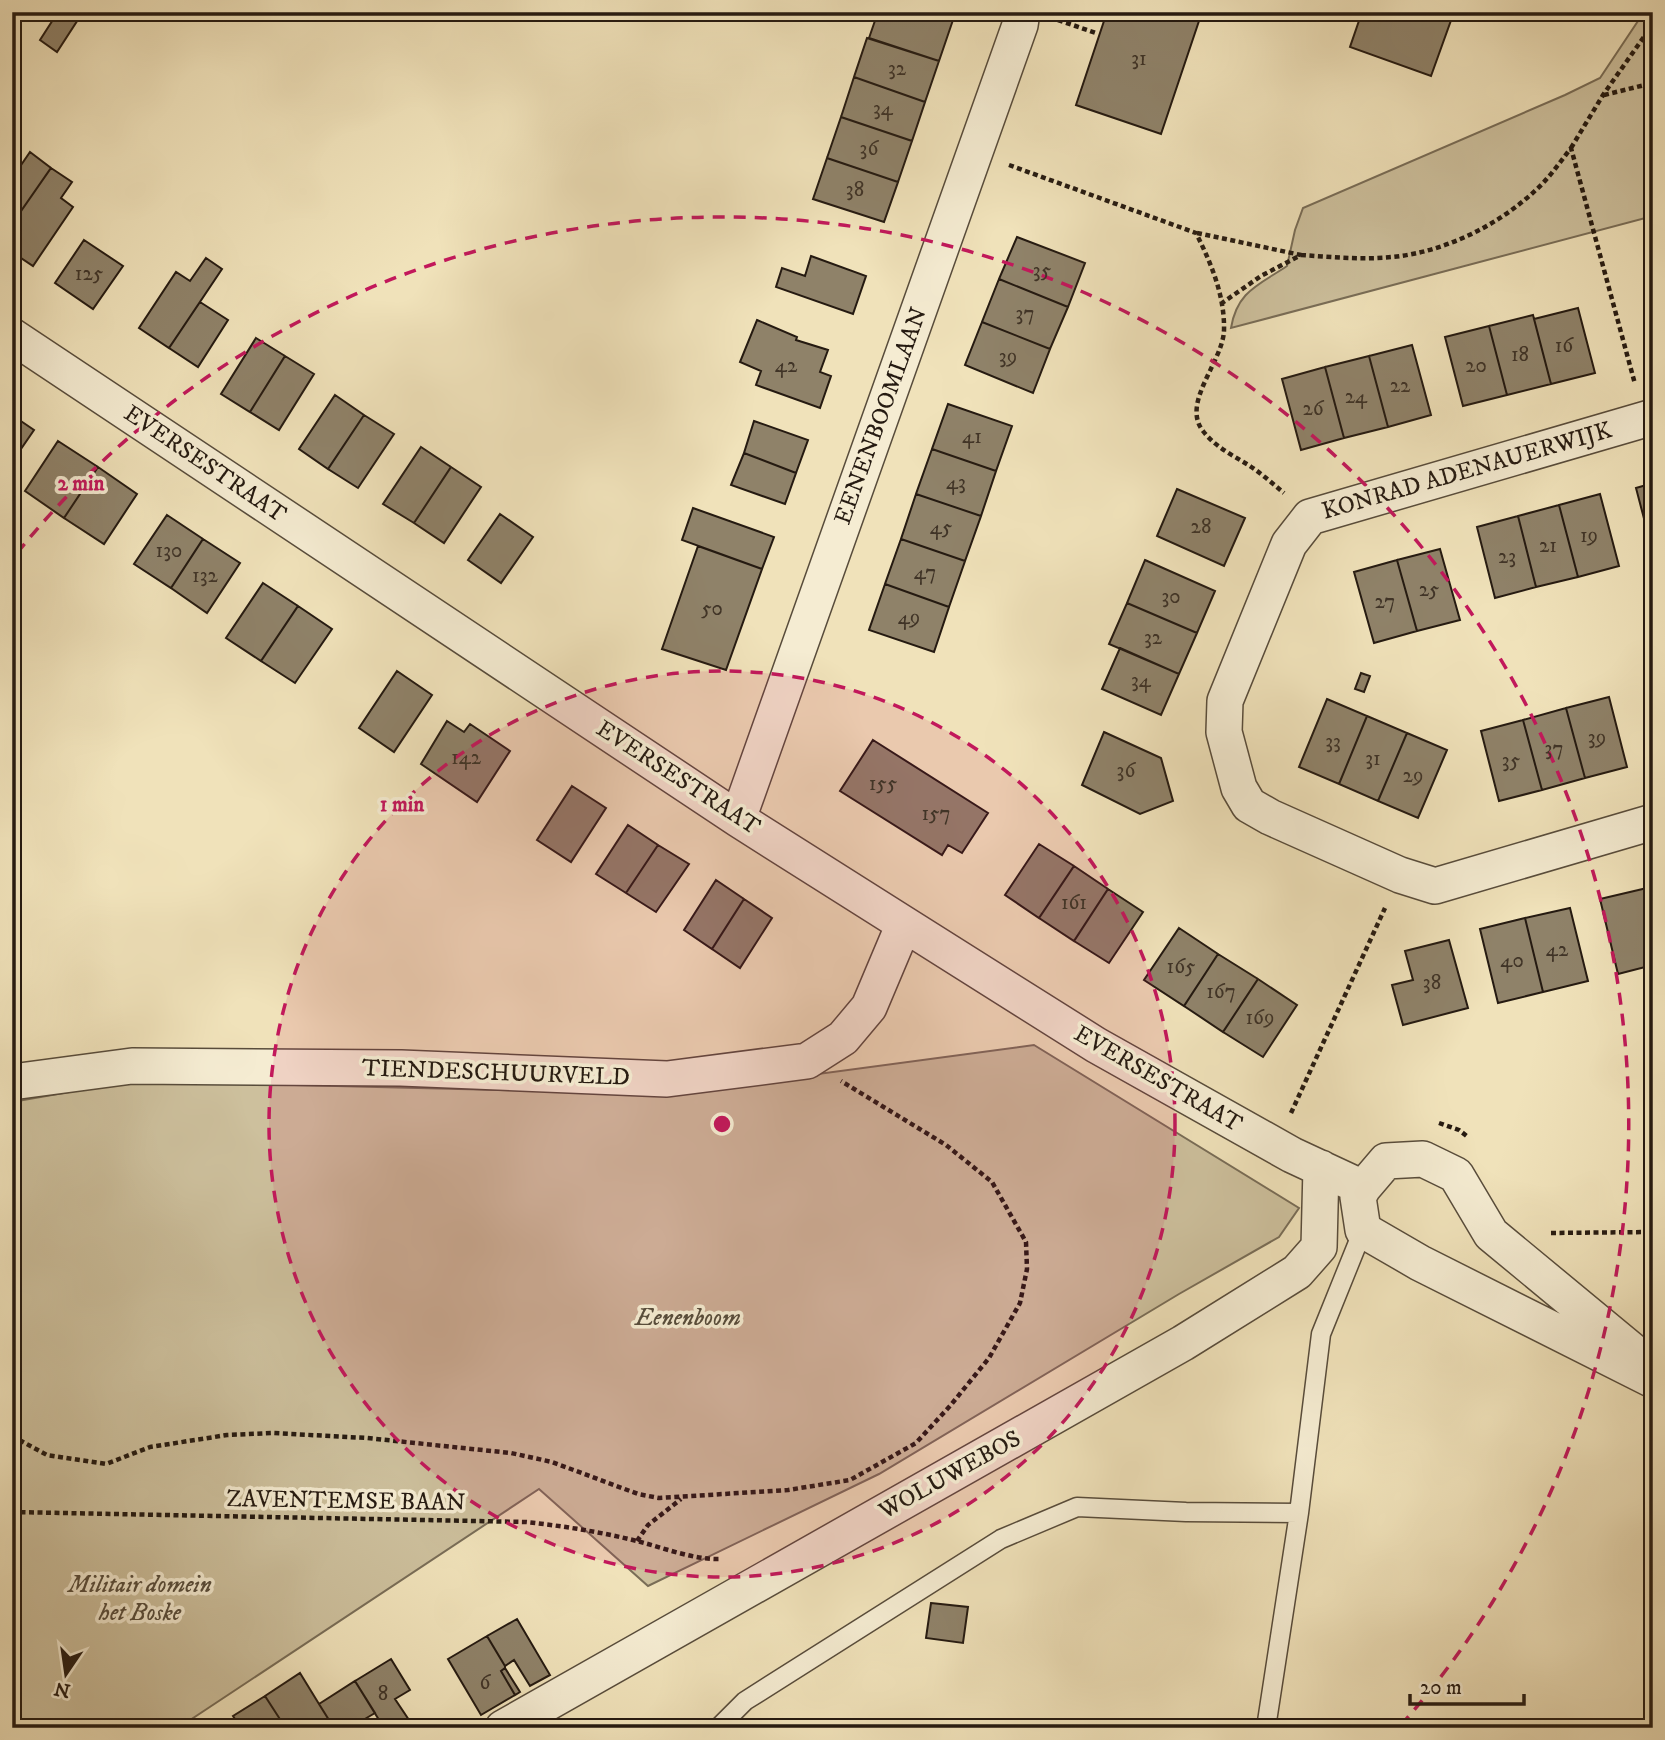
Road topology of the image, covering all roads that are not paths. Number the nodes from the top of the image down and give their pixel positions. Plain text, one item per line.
1 (1034, 14) edge
2 (12, 336) edge
3 (1649, 418) edge
4 (738, 819) junction
5 (1653, 822) edge
6 (904, 924) junction
7 (12, 1082) edge
8 (1321, 1168) junction
9 (1363, 1188) junction
10 (1363, 1230) junction
11 (1653, 1368) edge
12 (1653, 1380) edge
13 (1299, 1513) junction
14 (503, 1728) edge
15 (718, 1728) edge
16 (1266, 1728) edge

1 - 4 street, EENENBOOMLAAN
2 - 4 street, EVERSESTRAAT
3 - 5 street, KONRAD ADENAUERWIJK
4 - 6 street, EVERSESTRAAT
6 - 7 street, TIENDESCHUURVELD
6 - 8 street, EVERSESTRAAT
8 - 9 street, EVERSESTRAAT
8 - 14 street, WOLUWEBOS
9 - 10 street
9 - 11 street
10 - 12 street
10 - 13 lane
13 - 15 lane
13 - 16 lane

